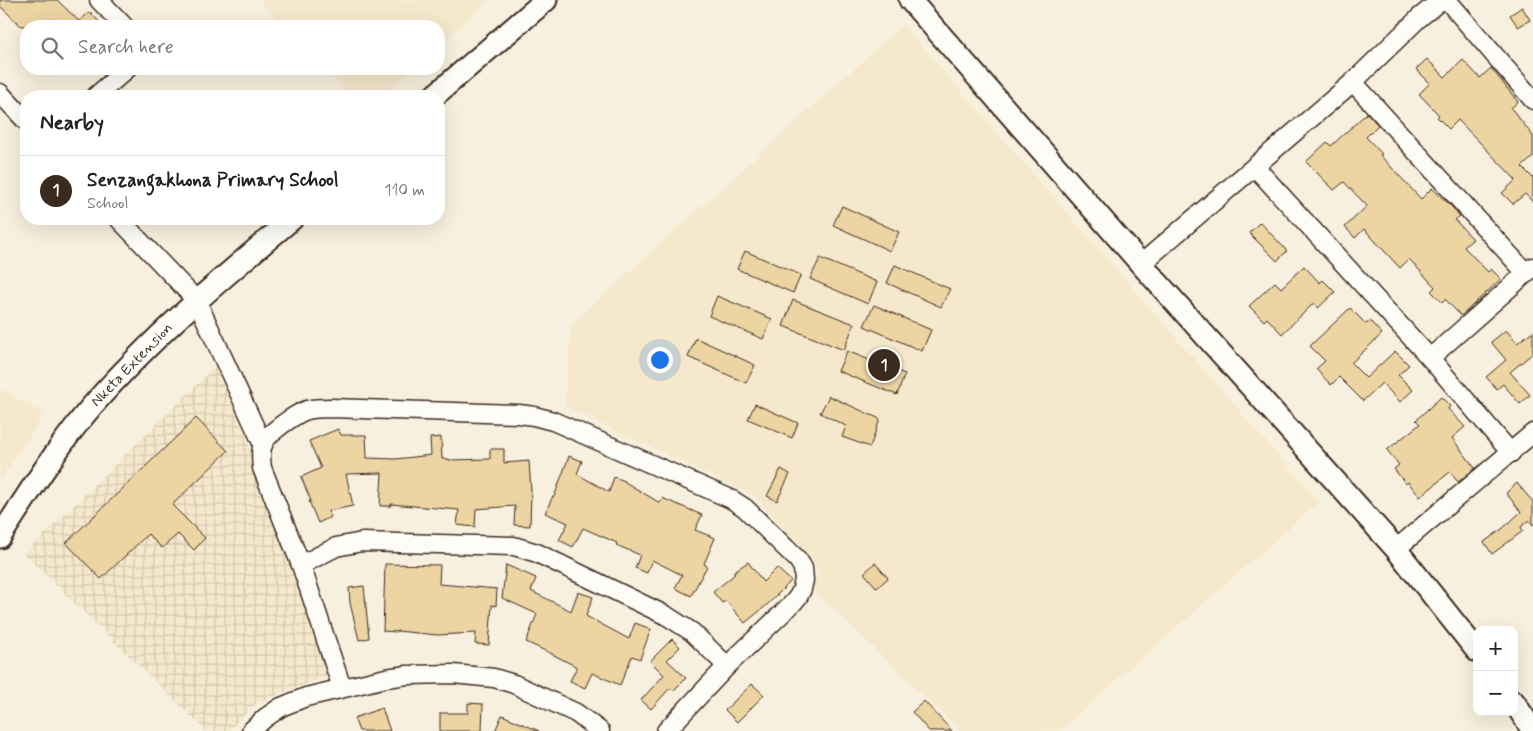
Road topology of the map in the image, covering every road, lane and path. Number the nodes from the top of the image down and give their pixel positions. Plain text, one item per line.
1 (99, 0) edge
2 (546, 0) edge
3 (910, 0) edge
4 (1441, 0) edge
5 (1447, 0) edge
6 (118, 20) edge
7 (120, 75) edge
8 (1353, 82) junction
9 (103, 90) edge
10 (441, 90) edge
11 (0, 93) edge
12 (1532, 98) edge
13 (20, 115) edge
14 (1254, 167) junction
15 (125, 225) edge
16 (285, 225) edge
17 (1141, 264) junction
18 (1529, 270) edge
19 (197, 301) junction
20 (1430, 358) junction
21 (1533, 434) edge
22 (263, 445) junction
23 (1511, 454) junction
24 (0, 537) edge
25 (1396, 549) junction
26 (301, 565) junction
27 (1473, 646) edge
28 (727, 666) junction
29 (342, 688) junction
30 (1518, 708) edge
31 (251, 731) edge
32 (600, 731) edge
33 (666, 731) edge
34 (1533, 731) edge

1 - 6 street
2 - 10 street
3 - 17 street
4 - 8 street
5 - 12 street
7 - 9 street
8 - 14 street
8 - 18 street
11 - 13 street
14 - 17 street
14 - 20 street
15 - 19 street
16 - 19 street, Nketa Extension
17 - 25 street
18 - 20 street
19 - 22 street
19 - 24 street, Nketa Extension
20 - 23 street
21 - 23 street
22 - 26 street
22 - 28 street
23 - 25 street
25 - 27 street
26 - 28 street
26 - 29 street
28 - 33 street
29 - 31 street
29 - 32 street
30 - 34 street

